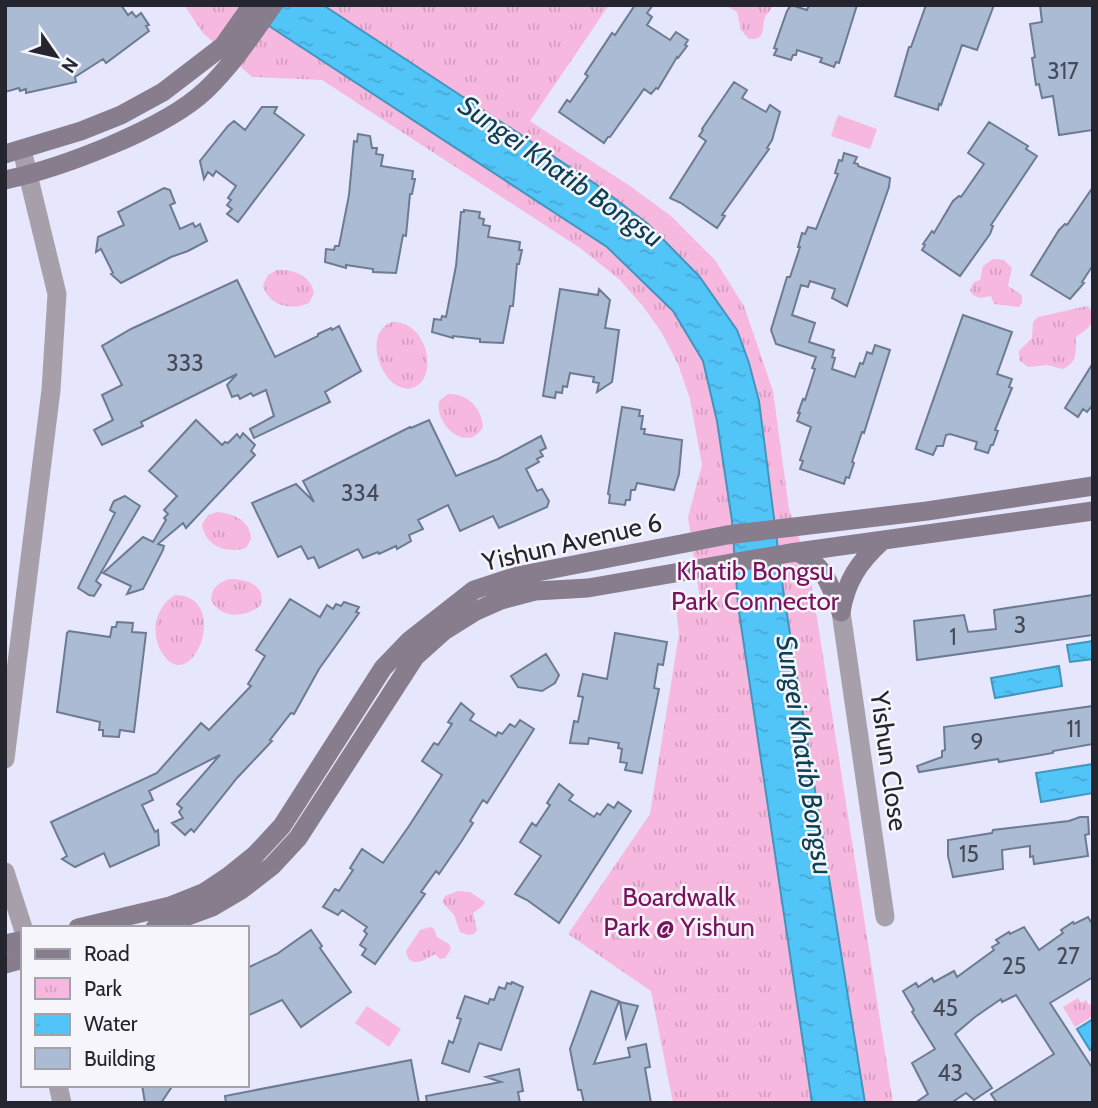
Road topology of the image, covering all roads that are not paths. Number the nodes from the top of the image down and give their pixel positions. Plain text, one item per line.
1 (252, 5) edge
2 (273, 5) edge
3 (244, 32) junction
4 (96, 125) junction
5 (105, 147) junction
6 (14, 152) edge
7 (27, 176) junction
8 (5, 180) edge
9 (1093, 486) edge
10 (1093, 511) edge
11 (881, 541) junction
12 (794, 553) junction
13 (841, 612) junction
14 (5, 759) edge
15 (5, 872) edge
16 (885, 918) dead end
17 (22, 926) edge
18 (86, 926) edge
19 (161, 926) edge

1 - 3 main road
2 - 3 main road
3 - 4 main road
3 - 5 main road
4 - 5 main road
4 - 6 main road
5 - 7 main road
6 - 7 street
7 - 8 main road
7 - 14 street
9 - 18 main road, Yishun Avenue 6
10 - 11 main road, Yishun Avenue 6
11 - 12 main road, Yishun Avenue 6
11 - 13 main road
12 - 13 main road
12 - 19 main road, Yishun Avenue 6
13 - 16 street, Yishun Close
15 - 17 street

